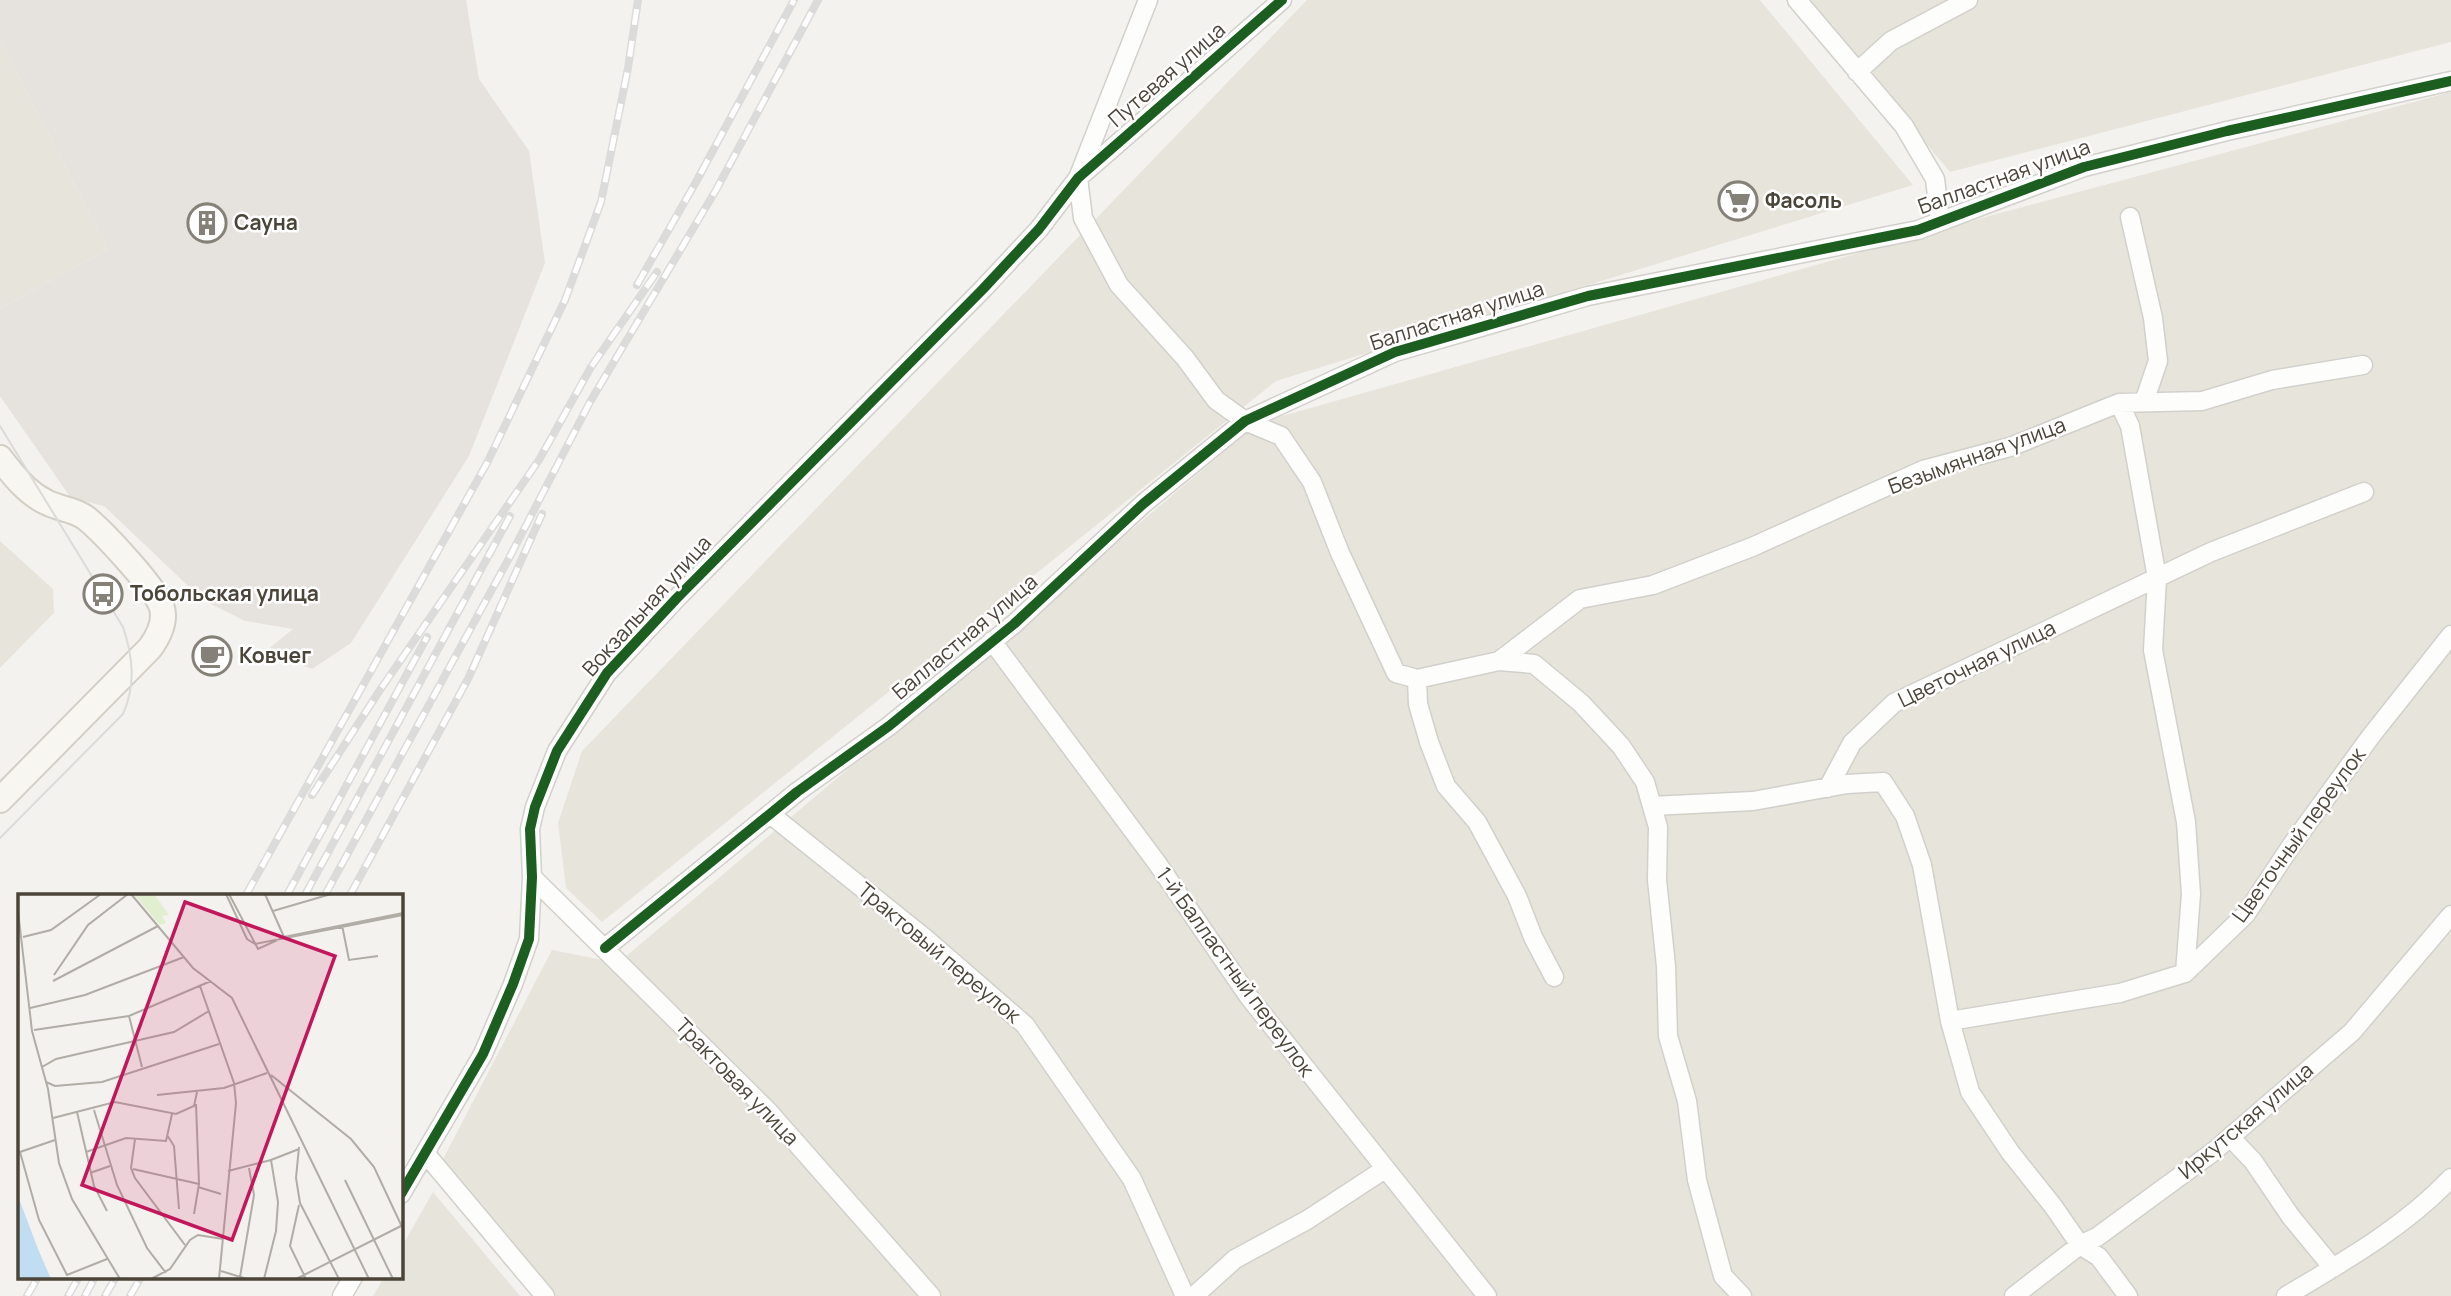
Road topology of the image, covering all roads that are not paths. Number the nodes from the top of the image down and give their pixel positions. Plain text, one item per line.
1 (1147, 0) edge
2 (1282, 0) edge
3 (1797, 0) edge
4 (1968, 0) edge
5 (1857, 72) junction
6 (2451, 81) edge
7 (1078, 178) junction
8 (2130, 217) dead end
9 (1940, 221) junction
10 (2363, 365) dead end
11 (2144, 402) junction
12 (2119, 403) junction
13 (1245, 421) junction
14 (0, 458) edge
15 (2364, 492) dead end
16 (2157, 578) junction
17 (2451, 635) edge
18 (992, 641) junction
19 (1499, 660) junction
20 (1417, 679) junction
21 (1828, 788) junction
22 (0, 800) edge
23 (1652, 806) junction
24 (770, 814) junction
25 (532, 877) junction
26 (2451, 915) edge
27 (605, 948) junction
28 (2185, 973) junction
29 (1554, 977) dead end
30 (1950, 1021) junction
31 (2230, 1138) junction
32 (425, 1153) junction
33 (1385, 1169) junction
34 (2451, 1178) edge
35 (402, 1192) edge
36 (2080, 1245) junction
37 (2333, 1268) junction
38 (352, 1278) edge
39 (342, 1296) edge
40 (545, 1296) edge
41 (931, 1296) edge
42 (1185, 1296) edge
43 (1195, 1296) edge
44 (1487, 1296) edge
45 (1742, 1296) edge
46 (2014, 1296) edge
47 (2128, 1296) edge
48 (2286, 1296) edge

1 - 7 street
2 - 7 street, Путевая улица
3 - 5 street
4 - 5 street
5 - 9 street
6 - 9 street, Балластная улица
7 - 13 street
7 - 25 street, Вокзальная улица
8 - 11 street
9 - 13 street, Балластная улица
10 - 11 street, Безымянная улица
11 - 12 street, Безымянная улица
12 - 16 street
12 - 19 street, Безымянная улица
13 - 18 street, Балластная улица
13 - 20 street
14 - 22 street
15 - 16 street, Цветочная улица
16 - 21 street, Цветочная улица
16 - 28 street
17 - 28 street, Цветочный переулок
18 - 24 street, Балластная улица
18 - 33 street, 1-й Балластный переулок
19 - 20 street
19 - 23 street
20 - 29 street
21 - 23 street
21 - 30 street
23 - 45 street
24 - 27 street, Балластная улица
24 - 42 street, Трактовый переулок
25 - 27 street, Трактовая улица
25 - 32 street, Вокзальная улица
26 - 31 street, Иркутская улица
27 - 41 street, Трактовая улица
28 - 30 street, Цветочный переулок
30 - 36 street
31 - 36 street, Иркутская улица
31 - 37 street
32 - 35 street, Вокзальная улица
32 - 40 street
33 - 43 street
33 - 44 street, 1-й Балластный переулок
34 - 37 street
36 - 46 street, Иркутская улица
36 - 47 street
37 - 48 street
38 - 39 street

